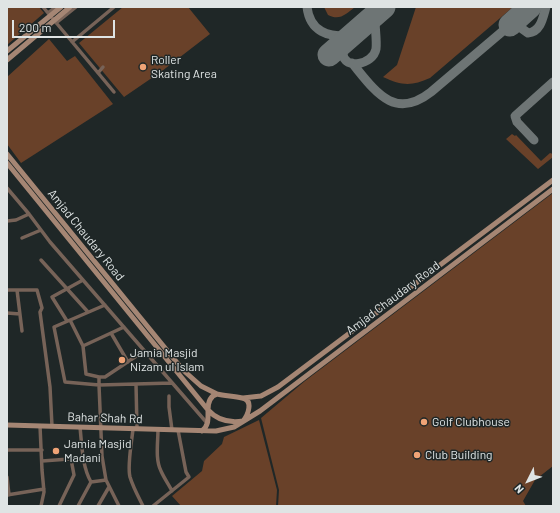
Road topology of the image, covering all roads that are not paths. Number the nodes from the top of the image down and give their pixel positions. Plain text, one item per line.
1 (43, 7) edge
2 (56, 7) edge
3 (61, 7) edge
4 (70, 7) edge
5 (76, 7) edge
6 (114, 7) edge
7 (50, 14) junction
8 (55, 22) junction
9 (72, 42) junction
10 (7, 51) edge
11 (7, 60) edge
12 (103, 67) dead end
13 (98, 73) junction
14 (114, 92) dead end
15 (7, 154) edge
16 (7, 163) edge
17 (553, 180) edge
18 (7, 188) edge
19 (553, 189) edge
20 (29, 214) junction
21 (7, 221) edge
22 (41, 230) junction
23 (22, 238) dead end
24 (41, 260) dead end
25 (83, 280) junction
26 (7, 290) edge
27 (17, 290) junction
28 (67, 290) junction
29 (105, 305) junction
30 (88, 312) junction
31 (7, 313) edge
32 (20, 314) junction
33 (69, 320) junction
34 (124, 327) junction
35 (22, 331) dead end
36 (111, 333) junction
37 (83, 346) junction
38 (144, 351) junction
39 (128, 362) junction
40 (99, 377) junction
41 (172, 383) junction
42 (136, 384) junction
43 (99, 385) junction
44 (217, 394) junction
45 (170, 396) dead end
46 (243, 398) junction
47 (208, 410) junction
48 (243, 421) junction
49 (208, 424) junction
50 (7, 425) edge
51 (40, 426) junction
52 (52, 426) junction
53 (80, 427) junction
54 (100, 428) junction
55 (135, 429) junction
56 (158, 430) junction
57 (172, 430) junction
58 (178, 430) junction
59 (202, 431) junction
60 (7, 450) edge
61 (42, 450) junction
62 (83, 458) junction
63 (71, 460) junction
64 (42, 461) junction
65 (7, 477) edge
66 (106, 480) junction
67 (91, 482) junction
68 (109, 487) junction
69 (44, 489) junction
70 (172, 491) junction
71 (8, 495) edge
72 (41, 506) edge
73 (59, 506) edge
74 (78, 506) edge
75 (98, 506) edge
76 (119, 506) edge
77 (143, 506) edge
78 (153, 506) edge

1 - 7 street
2 - 7 street
3 - 7 main road
4 - 8 main road
5 - 8 street
6 - 9 street
7 - 8 street
7 - 10 main road
8 - 9 street
8 - 11 main road
9 - 13 street
12 - 13 street
13 - 14 street
15 - 44 main road, Amjad Chaudary Road
16 - 47 main road, Amjad Chaudary Road
17 - 46 main road, Amjad Chaudary Road
18 - 20 street
19 - 48 main road, Amjad Chaudary Road
20 - 21 street
20 - 22 street
22 - 23 street
22 - 25 street
24 - 28 street
25 - 28 street
25 - 29 street
26 - 27 street
27 - 32 street
27 - 52 street
28 - 30 street
28 - 33 street
29 - 30 street
29 - 34 street
30 - 33 street
31 - 32 street
32 - 35 street
33 - 37 street
33 - 43 street
34 - 36 street
34 - 38 street
36 - 37 street
36 - 39 street
37 - 40 street
38 - 39 street
38 - 41 street
39 - 40 street
40 - 43 street
41 - 42 street
41 - 49 street
42 - 43 street
42 - 55 street
43 - 54 street
44 - 46 main road
44 - 47 main road
45 - 57 street
46 - 48 main road
47 - 48 main road
47 - 49 main road
48 - 59 main road, Amjad Chaudary Road
49 - 59 main road
50 - 51 main road, Bahar Shah Rd
51 - 52 main road, Bahar Shah Rd
51 - 61 street
52 - 53 main road, Bahar Shah Rd
53 - 54 main road, Bahar Shah Rd
53 - 62 street
54 - 55 main road, Bahar Shah Rd
54 - 66 street
55 - 56 main road, Bahar Shah Rd
55 - 77 street
56 - 57 main road, Bahar Shah Rd
56 - 70 street
57 - 58 main road, Bahar Shah Rd
58 - 59 main road, Bahar Shah Rd
58 - 70 street
60 - 61 street
61 - 64 street
62 - 63 street
62 - 67 street
63 - 64 street
63 - 73 street
64 - 69 street
65 - 71 street
66 - 67 street
66 - 68 street
67 - 74 street
68 - 75 street
68 - 76 street
69 - 71 street
69 - 72 street
70 - 78 street

